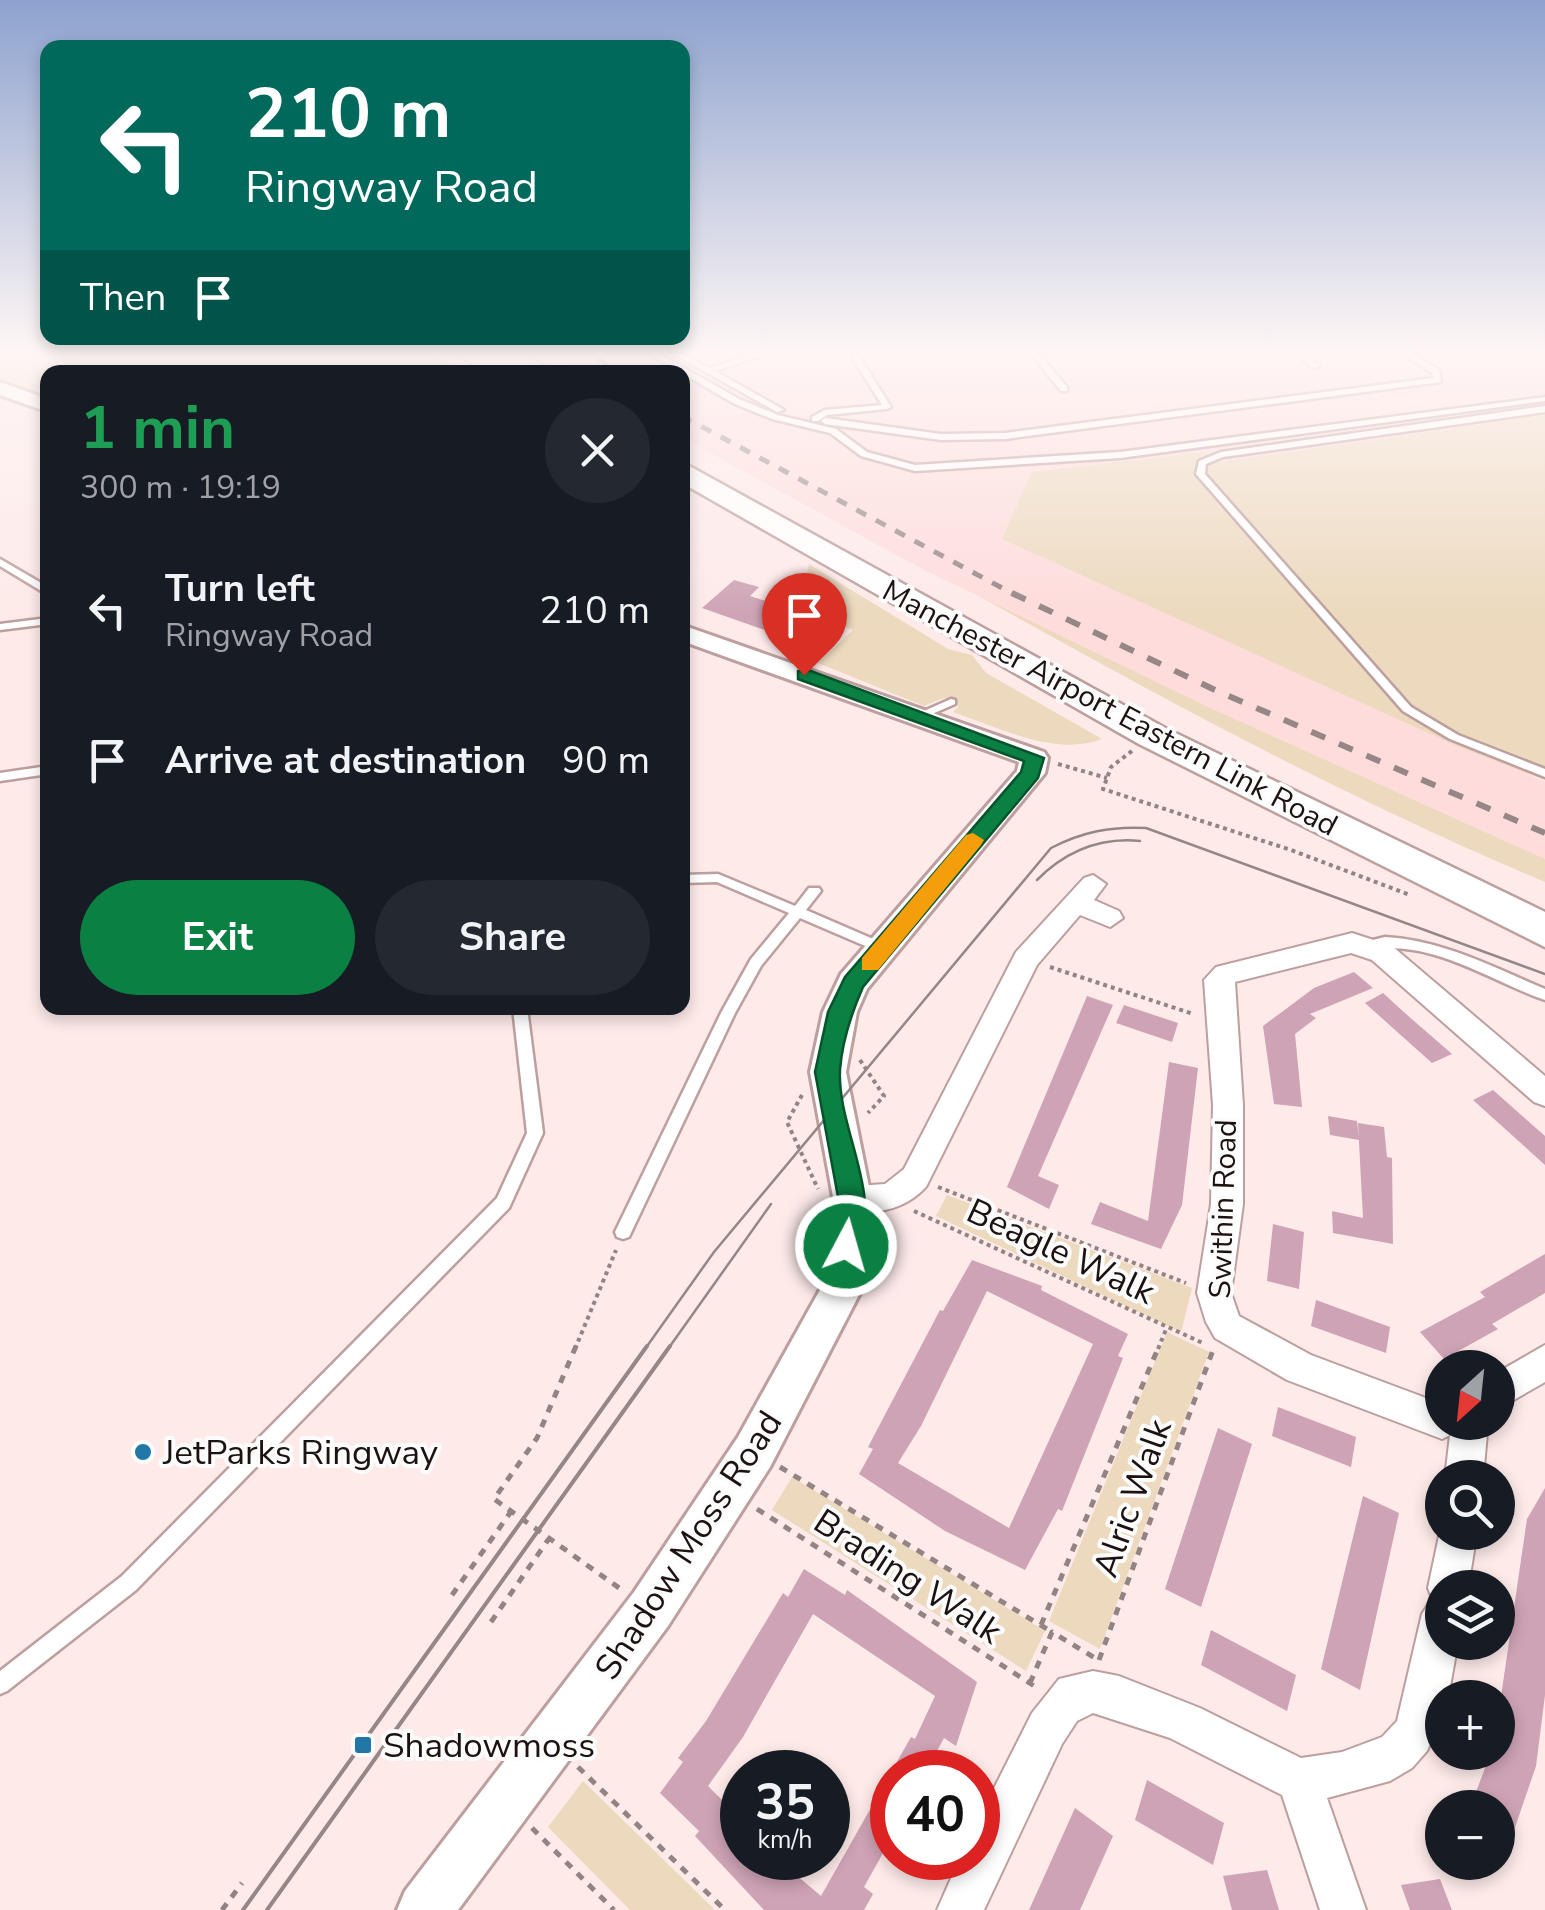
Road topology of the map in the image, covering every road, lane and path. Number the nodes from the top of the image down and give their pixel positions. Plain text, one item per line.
1 (841, 437) edge
2 (1256, 437) edge
3 (1347, 437) edge
4 (690, 458) edge
5 (690, 476) edge
6 (0, 562) edge
7 (40, 587) edge
8 (802, 617) dead end
9 (40, 622) edge
10 (0, 627) edge
11 (690, 635) edge
12 (792, 655) dead end
13 (951, 702) dead end
14 (920, 715) junction
15 (1140, 746) dead end
16 (1034, 758) junction
17 (40, 771) edge
18 (1545, 773) edge
19 (0, 776) edge
20 (1107, 778) junction
21 (690, 876) edge
22 (814, 891) dead end
23 (1545, 898) edge
24 (1420, 900) dead end
25 (798, 910) junction
26 (1110, 918) dead end
27 (1545, 930) edge
28 (1353, 946) junction
29 (883, 948) junction
30 (1026, 959) junction
31 (1545, 995) edge
32 (521, 1015) edge
33 (1221, 1024) junction
34 (1545, 1094) edge
35 (915, 1178) junction
36 (870, 1198) junction
37 (622, 1232) joint
38 (1191, 1285) dead end
39 (1167, 1327) junction
40 (1221, 1338) junction
41 (1545, 1362) edge
42 (1515, 1381) edge
43 (1425, 1413) edge
44 (754, 1452) junction
45 (729, 1491) junction
46 (511, 1512) junction
47 (549, 1539) junction
48 (452, 1595) dead end
49 (651, 1610) junction
50 (491, 1622) dead end
51 (1041, 1625) junction
52 (1052, 1632) junction
53 (1434, 1660) edge
54 (0, 1684) edge
55 (1071, 1684) junction
56 (554, 1743) junction
57 (1299, 1780) junction
58 (506, 1802) junction
59 (242, 1883) dead end
60 (222, 1910) edge
61 (424, 1910) edge
62 (614, 1910) edge
63 (725, 1910) edge
64 (960, 1910) edge
65 (1343, 1910) edge

1 - 2 lane
3 - 18 lane
4 - 23 highway, Manchester Airport Eastern Link Road
5 - 27 highway, Manchester Airport Eastern Link Road
6 - 7 lane
8 - 12 path
9 - 10 lane
11 - 14 street
13 - 14 lane
14 - 16 street
15 - 20 path
16 - 20 path
16 - 29 street, Shadow Moss Road
17 - 19 lane
20 - 24 path
21 - 25 lane
22 - 25 lane
25 - 29 lane
25 - 37 lane
26 - 30 street
28 - 31 lane
28 - 33 street, Swithin Road
28 - 34 street
29 - 36 street, Shadow Moss Road
30 - 33 path
30 - 35 street
32 - 54 lane
33 - 40 street, Swithin Road
35 - 36 street
35 - 38 path, Beagle Walk
36 - 39 path, Beagle Walk
36 - 44 street, Shadow Moss Road
37 - 46 path
39 - 40 path, Beagle Walk
39 - 51 path, Alric Walk
40 - 43 street, Swithin Road
40 - 55 path, Alric Walk
41 - 42 street
44 - 45 street, Shadow Moss Road
44 - 51 path, Brading Walk
45 - 49 street, Shadow Moss Road
45 - 55 path, Brading Walk
46 - 47 path
46 - 48 path
47 - 49 path
47 - 50 path
49 - 56 street, Shadow Moss Road
51 - 52 path, Brading Walk
52 - 55 path
52 - 55 path
53 - 57 street
55 - 57 street
55 - 64 street
56 - 58 street, Shadow Moss Road
56 - 63 path
57 - 65 street
58 - 61 street, Shadow Moss Road
58 - 62 path
59 - 60 path

